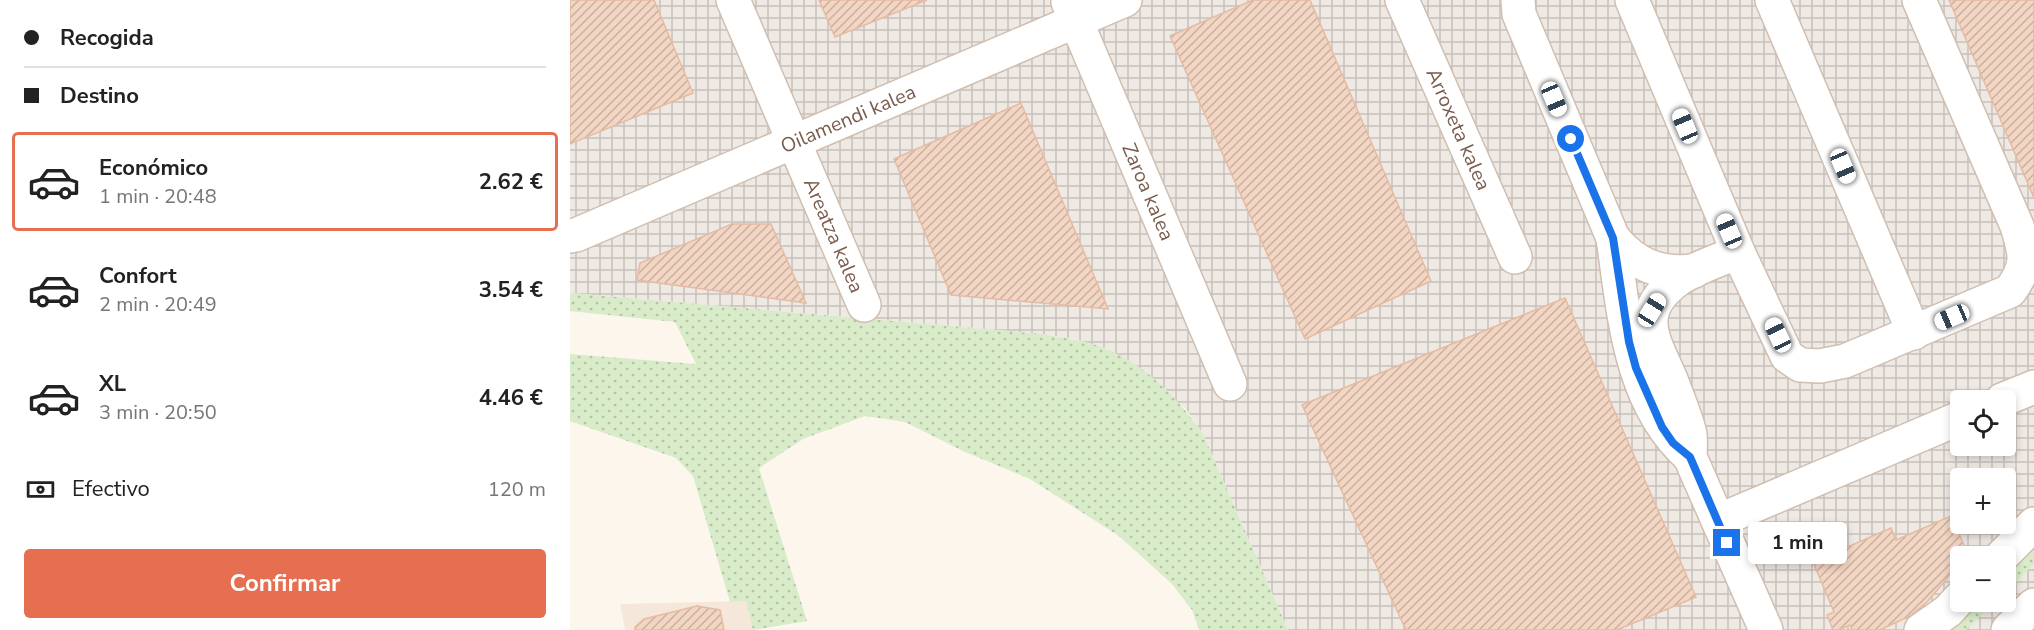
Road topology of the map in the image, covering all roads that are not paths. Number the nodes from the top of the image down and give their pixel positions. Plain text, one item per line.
1 (733, 0) edge
2 (1125, 0) edge
3 (1402, 0) edge
4 (1518, 0) edge
5 (1632, 0) edge
6 (1772, 0) edge
7 (1919, 0) edge
8 (1071, 10) edge
9 (795, 142) junction
10 (570, 236) edge
11 (1613, 238) junction
12 (1738, 252) junction
13 (1515, 257) dead end
14 (1694, 271) junction
15 (864, 305) dead end
16 (1914, 333) junction
17 (1230, 384) dead end
18 (2034, 387) edge
19 (2016, 394) edge
20 (1950, 422) edge
21 (1690, 457) junction
22 (1718, 521) junction
23 (2034, 524) edge
24 (2012, 546) edge
25 (2034, 605) edge
26 (1950, 609) edge
27 (1766, 630) edge
28 (1921, 630) edge
29 (2008, 630) edge

1 - 9 street, Areatza kalea
2 - 8 street, Oilamendi kalea
3 - 13 street, Arroxeta kalea
4 - 11 street
5 - 12 street
6 - 16 street
7 - 16 street
8 - 9 street, Oilamendi kalea
8 - 17 street, Zaroa kalea
9 - 10 street, Oilamendi kalea
9 - 15 street, Areatza kalea
11 - 14 street
11 - 21 street
12 - 14 street
12 - 16 street
14 - 21 street
18 - 19 street
20 - 22 street
21 - 22 street
22 - 27 street
23 - 24 street
25 - 29 street
26 - 28 street

